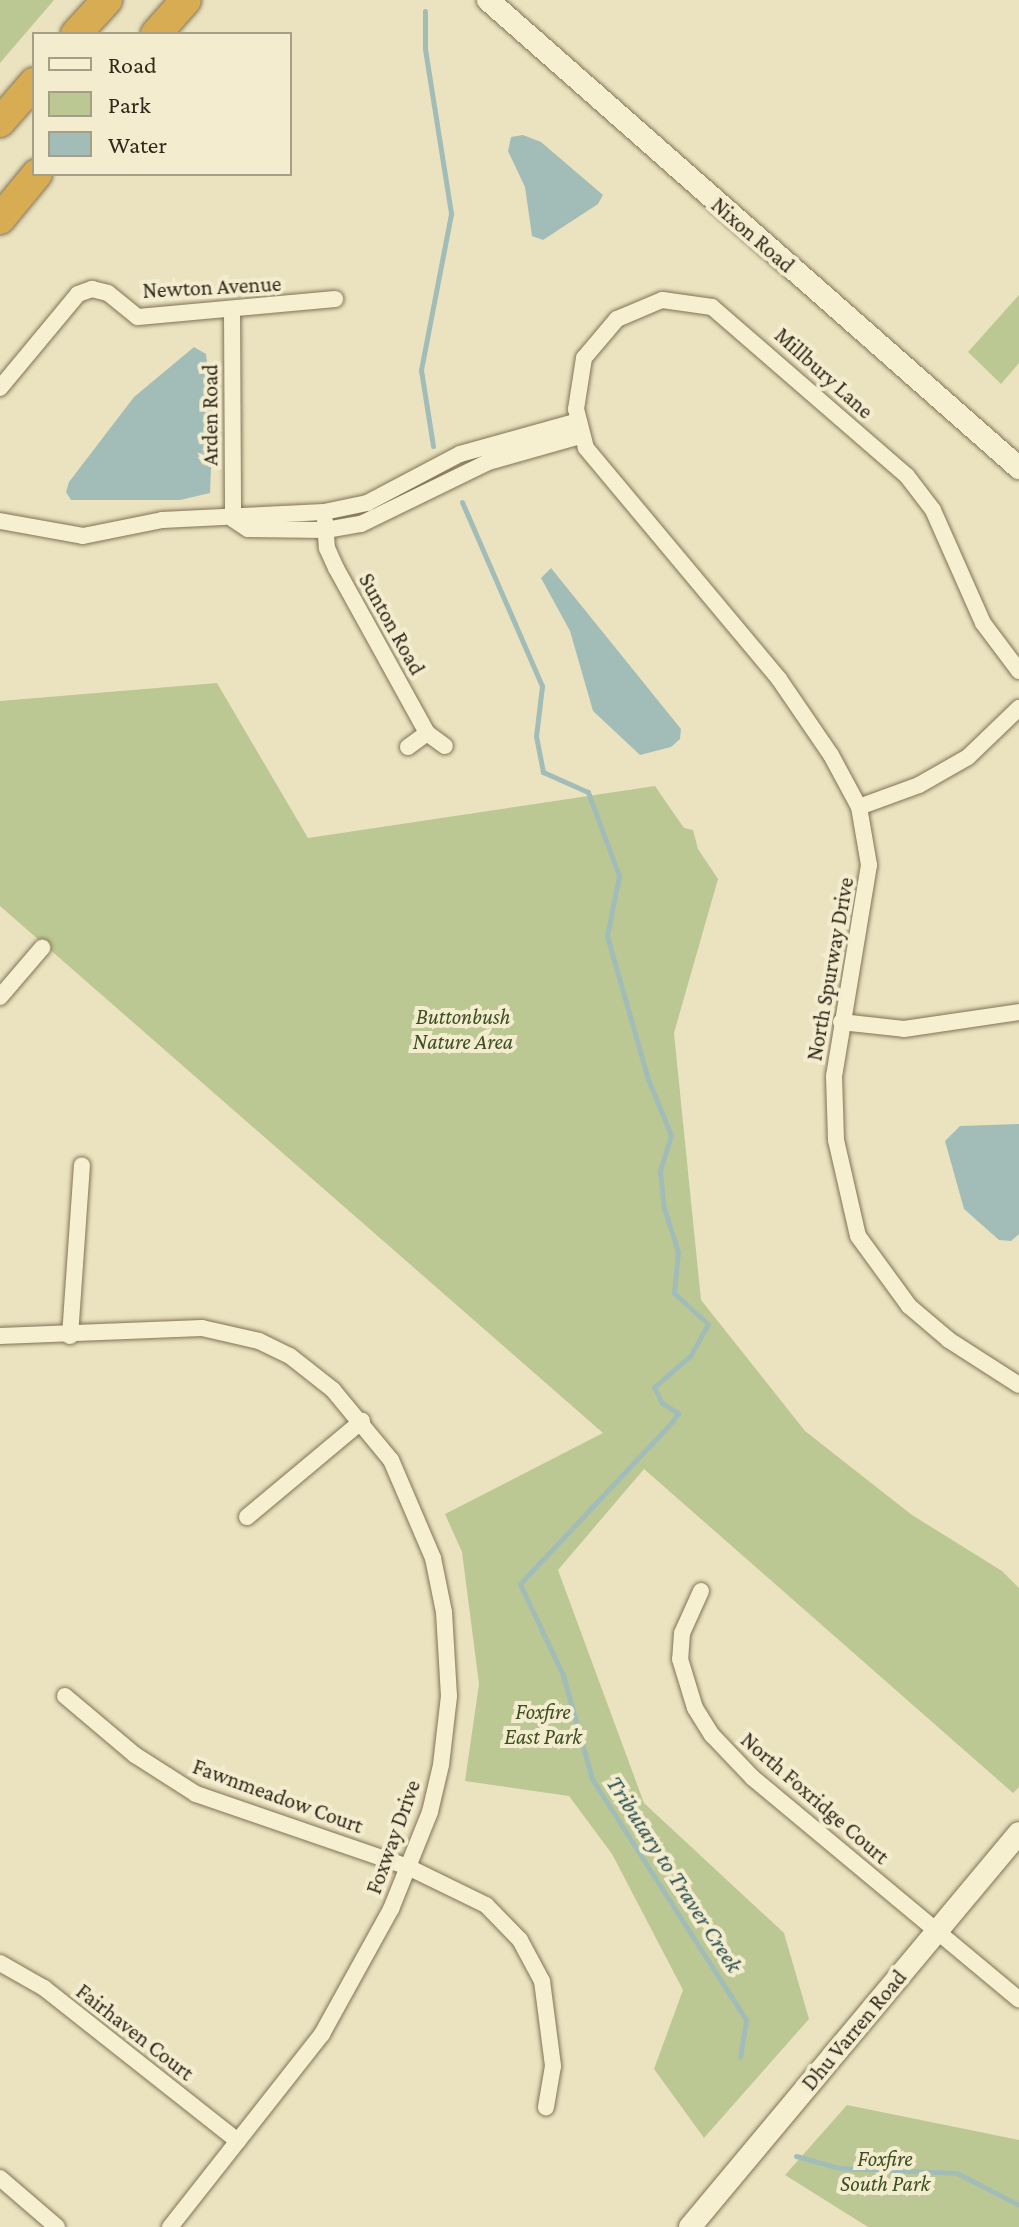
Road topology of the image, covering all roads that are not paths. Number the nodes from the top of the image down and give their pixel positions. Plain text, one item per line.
1 (107, 0) edge
2 (186, 0) edge
3 (488, 0) edge
4 (78, 32) edge
5 (158, 32) edge
6 (32, 85) edge
7 (0, 122) edge
8 (35, 176) edge
9 (0, 219) edge
10 (335, 299) dead end
11 (232, 311) junction
12 (0, 388) edge
13 (579, 428) junction
14 (487, 454) junction
15 (1019, 468) edge
16 (324, 512) junction
17 (233, 519) junction
18 (0, 521) edge
19 (326, 530) junction
20 (1019, 671) edge
21 (1019, 708) edge
22 (427, 733) junction
23 (445, 746) dead end
24 (408, 747) dead end
25 (859, 807) junction
26 (42, 948) dead end
27 (0, 997) edge
28 (1019, 1012) edge
29 (841, 1022) junction
30 (82, 1165) dead end
31 (0, 1336) edge
32 (70, 1336) junction
33 (1019, 1385) edge
34 (362, 1421) junction
35 (247, 1517) dead end
36 (701, 1591) dead end
37 (65, 1696) dead end
38 (1019, 1833) edge
39 (408, 1867) junction
40 (936, 1930) junction
41 (0, 1963) edge
42 (1019, 2000) edge
43 (546, 2107) dead end
44 (238, 2141) junction
45 (0, 2178) edge
46 (57, 2227) edge
47 (170, 2227) edge
48 (690, 2227) edge

1 - 4 highway
2 - 5 highway
3 - 15 main road, Nixon Road
6 - 7 highway
8 - 9 highway
10 - 11 street, Newton Avenue
11 - 12 street, Newton Avenue
11 - 17 street, Arden Road
13 - 14 street
13 - 20 street, Millbury Lane
13 - 25 street, North Spurway Drive
14 - 16 street
14 - 19 street
16 - 17 street
16 - 19 street, Sunton Road
17 - 18 street
17 - 19 street
19 - 22 street, Sunton Road
21 - 25 street
22 - 23 street, Sunton Road
22 - 24 street
25 - 29 street, North Spurway Drive
26 - 27 street
28 - 29 street
29 - 33 street, North Spurway Drive
30 - 32 street
31 - 32 street, Foxway Drive
32 - 34 street, Foxway Drive
34 - 35 street
34 - 39 street, Foxway Drive
36 - 40 street, North Foxridge Court
37 - 39 street, Fawnmeadow Court
38 - 40 main road, Dhu Varren Road
39 - 43 street, Fawnmeadow Court
39 - 44 street, Foxway Drive
40 - 42 street, North Foxridge Court
40 - 48 main road, Dhu Varren Road
41 - 44 street, Fairhaven Court
44 - 47 street, Foxway Drive
45 - 46 street

